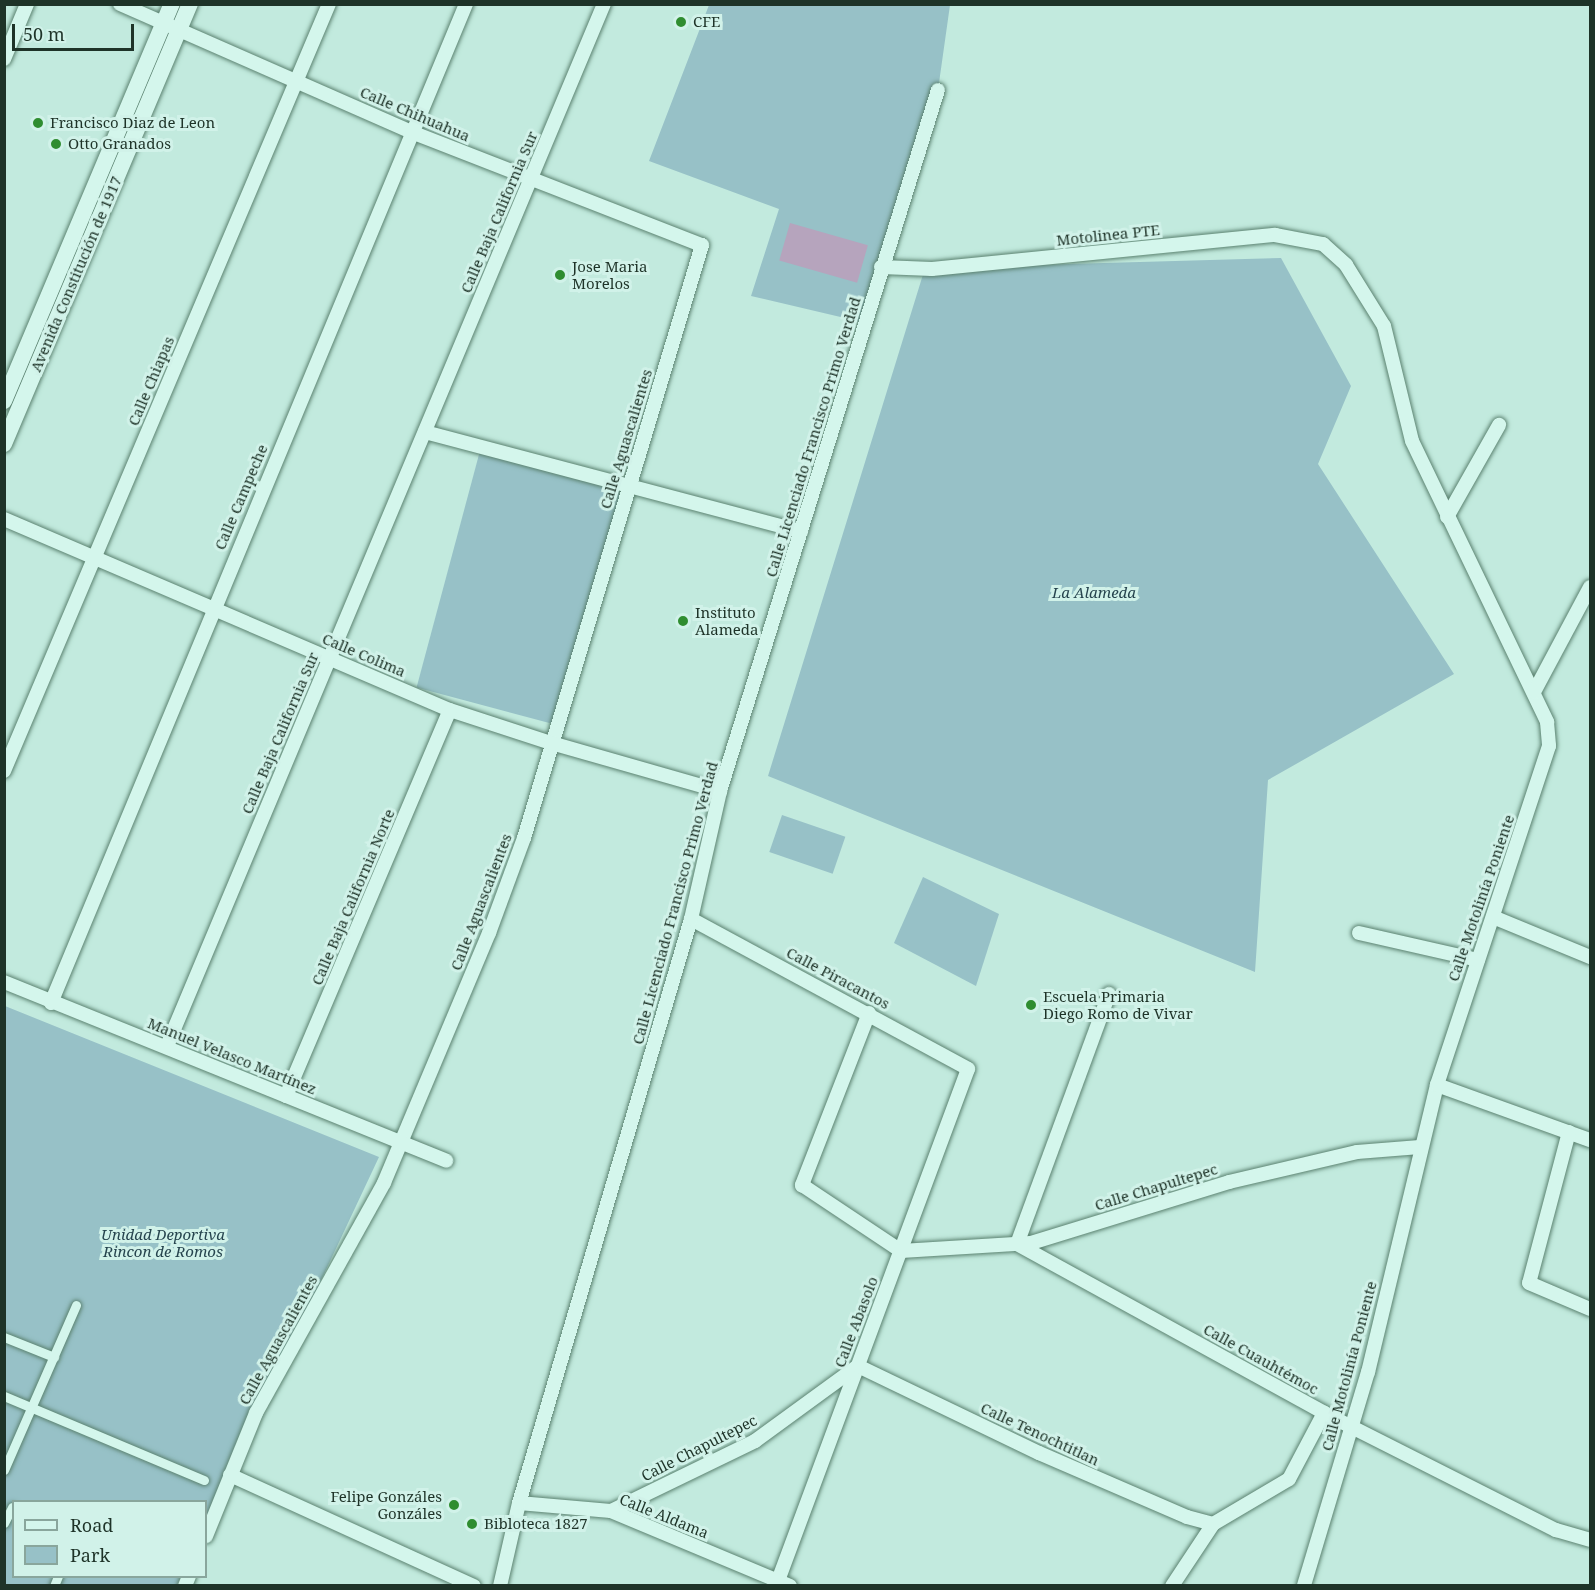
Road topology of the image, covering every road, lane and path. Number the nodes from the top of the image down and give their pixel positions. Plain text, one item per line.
1 (27, 4) edge
2 (120, 4) edge
3 (172, 4) edge
4 (190, 4) edge
5 (329, 4) edge
6 (466, 4) edge
7 (604, 4) edge
8 (172, 26) junction
9 (4, 59) edge
10 (296, 80) junction
11 (938, 90) dead end
12 (414, 133) junction
13 (532, 178) junction
14 (702, 245) joint
15 (1334, 252) joint
16 (881, 267) junction
17 (4, 401) edge
18 (1499, 425) dead end
19 (425, 432) junction
20 (4, 444) edge
21 (630, 486) junction
22 (1447, 517) junction
23 (4, 519) edge
24 (801, 531) junction
25 (96, 555) junction
26 (1590, 587) edge
27 (213, 607) junction
28 (329, 658) junction
29 (1534, 692) junction
30 (450, 710) junction
31 (550, 743) junction
32 (4, 771) edge
33 (720, 791) junction
34 (1493, 917) junction
35 (691, 919) junction
36 (1359, 933) dead end
37 (1590, 957) edge
38 (1478, 960) junction
39 (4, 982) edge
40 (1108, 994) dead end
41 (51, 1003) junction
42 (869, 1013) junction
43 (167, 1046) junction
44 (968, 1069) joint
45 (1437, 1085) junction
46 (286, 1096) junction
47 (1569, 1132) junction
48 (1590, 1140) edge
49 (402, 1144) junction
50 (1420, 1147) junction
51 (446, 1161) dead end
52 (1017, 1244) junction
53 (902, 1251) junction
54 (76, 1305) dead end
55 (1590, 1309) edge
56 (4, 1337) edge
57 (54, 1357) junction
58 (858, 1366) junction
59 (4, 1396) edge
60 (33, 1405) junction
61 (1324, 1413) junction
62 (1353, 1425) junction
63 (4, 1470) edge
64 (230, 1475) junction
65 (204, 1480) dead end
66 (519, 1503) junction
67 (10, 1506) edge
68 (610, 1511) junction
69 (4, 1523) edge
70 (1213, 1524) junction
71 (207, 1533) edge
72 (1590, 1540) edge
73 (781, 1584) edge
74 (474, 1586) edge
75 (500, 1586) edge
76 (1172, 1586) edge
77 (1304, 1586) edge

1 - 9 street
2 - 8 street, Calle Chihuahua
3 - 8 street, Avenida Constitución de 1917
4 - 8 street, Avenida Constitución de 1917
5 - 10 street, Calle Chiapas
6 - 12 street, Calle Campeche
7 - 13 street, Calle Baja California Sur
8 - 10 street, Calle Chihuahua
8 - 17 street, Avenida Constitución de 1917
8 - 20 street, Avenida Constitución de 1917
10 - 12 street, Calle Chihuahua
10 - 25 street, Calle Chiapas
11 - 16 street, Calle Licenciado Francisco Primo Verdad
12 - 13 street, Calle Chihuahua
12 - 27 street, Calle Campeche
13 - 14 street, Calle Chihuahua
13 - 19 street, Calle Baja California Sur
14 - 21 street, Calle Aguascalientes
15 - 16 street, Motolinea PTE
15 - 22 street, Calle Motolinía Poniente
16 - 24 street, Calle Licenciado Francisco Primo Verdad
18 - 22 street
19 - 21 street
19 - 28 street, Calle Baja California Sur
21 - 24 street
21 - 31 street, Calle Aguascalientes
22 - 29 street, Calle Motolinía Poniente
23 - 25 street, Calle Colima
24 - 33 street, Calle Licenciado Francisco Primo Verdad
25 - 27 street, Calle Colima
25 - 32 street, Calle Chiapas
26 - 29 street
27 - 28 street, Calle Colima
27 - 41 street, Calle Campeche
28 - 30 street, Calle Colima
28 - 43 street, Calle Baja California Sur
29 - 34 street, Calle Motolinía Poniente
30 - 31 street, Calle Colima
30 - 46 street, Calle Baja California Norte
31 - 33 street, Calle Colima
31 - 49 street, Calle Aguascalientes
33 - 35 street, Calle Licenciado Francisco Primo Verdad
34 - 37 street
34 - 38 street, Calle Motolinía Poniente
35 - 42 street, Calle Piracantos
35 - 66 street, Calle Licenciado Francisco Primo Verdad
36 - 38 street
38 - 45 street, Calle Motolinía Poniente
39 - 41 street, Manuel Velasco Martínez
40 - 52 street
41 - 43 street, Manuel Velasco Martínez
42 - 44 street, Calle Piracantos
42 - 53 street
43 - 46 street, Manuel Velasco Martínez
44 - 53 street, Calle Abasolo
45 - 47 street
45 - 50 street, Calle Motolinía Poniente
46 - 49 street, Manuel Velasco Martínez
47 - 48 street
47 - 55 street
49 - 51 street, Manuel Velasco Martínez
49 - 64 street, Calle Aguascalientes
50 - 52 street, Calle Chapultepec
50 - 62 street, Calle Motolinía Poniente
52 - 53 street, Calle Chapultepec
52 - 61 street, Calle Cuauhtémoc
53 - 58 street, Calle Abasolo
54 - 57 street
56 - 57 street
57 - 60 street
58 - 68 street, Calle Chapultepec
58 - 70 street, Calle Tenochtitlan
58 - 73 street, Calle Abasolo
59 - 60 street
60 - 63 street
60 - 65 street
61 - 62 street, Calle Cuauhtémoc
61 - 70 street
62 - 72 street, Calle Cuauhtémoc
62 - 77 street, Calle Motolinía Poniente
64 - 71 street, Calle Aguascalientes
64 - 74 street
66 - 68 street, Calle Aldama
66 - 75 street, Calle Licenciado Francisco Primo Verdad
67 - 69 street
68 - 73 street, Calle Aldama
70 - 76 street

